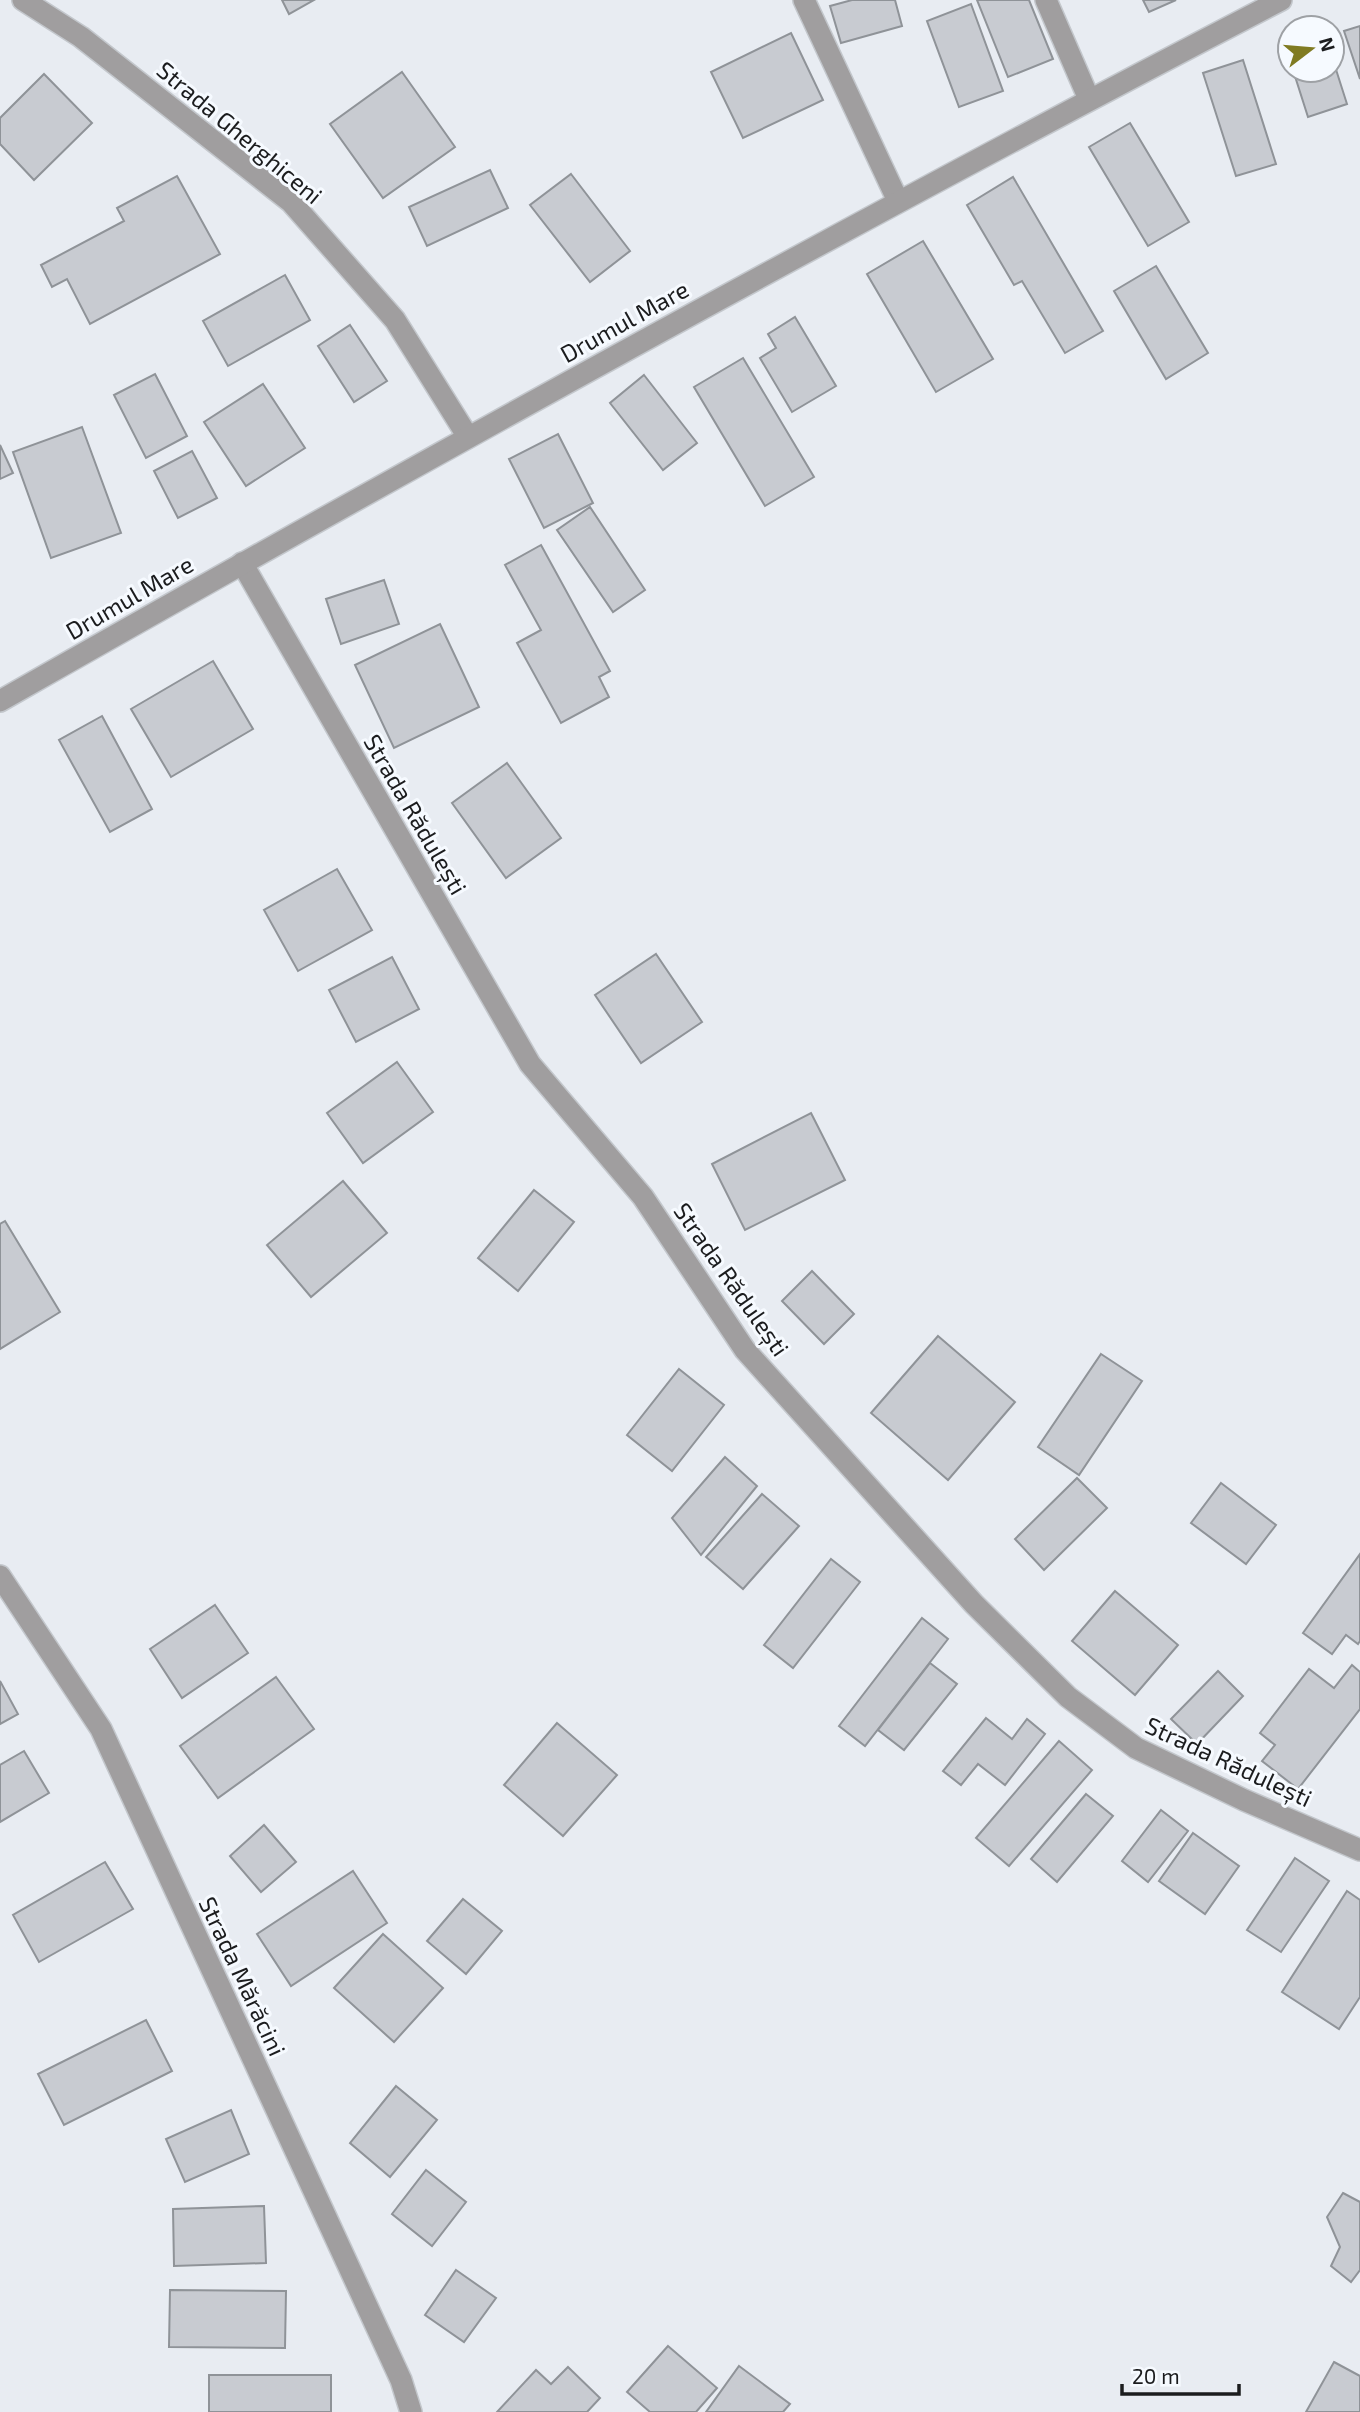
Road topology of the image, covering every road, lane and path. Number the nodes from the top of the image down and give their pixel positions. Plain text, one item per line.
1 (23, 0) edge
2 (804, 0) edge
3 (1045, 0) edge
4 (1281, 0) edge
5 (1089, 99) junction
6 (898, 201) junction
7 (468, 437) junction
8 (242, 563) junction
9 (0, 701) edge
10 (0, 1576) edge
11 (1360, 1850) edge
12 (411, 2412) edge

1 - 7 street, Strada Gherghiceni
2 - 6 street
3 - 5 street
4 - 5 street, Drumul Mare
5 - 6 street, Drumul Mare
6 - 7 street, Drumul Mare
7 - 8 street, Drumul Mare
8 - 9 street, Drumul Mare
8 - 11 street, Strada Rădulești
10 - 12 street, Strada Mărăcini

